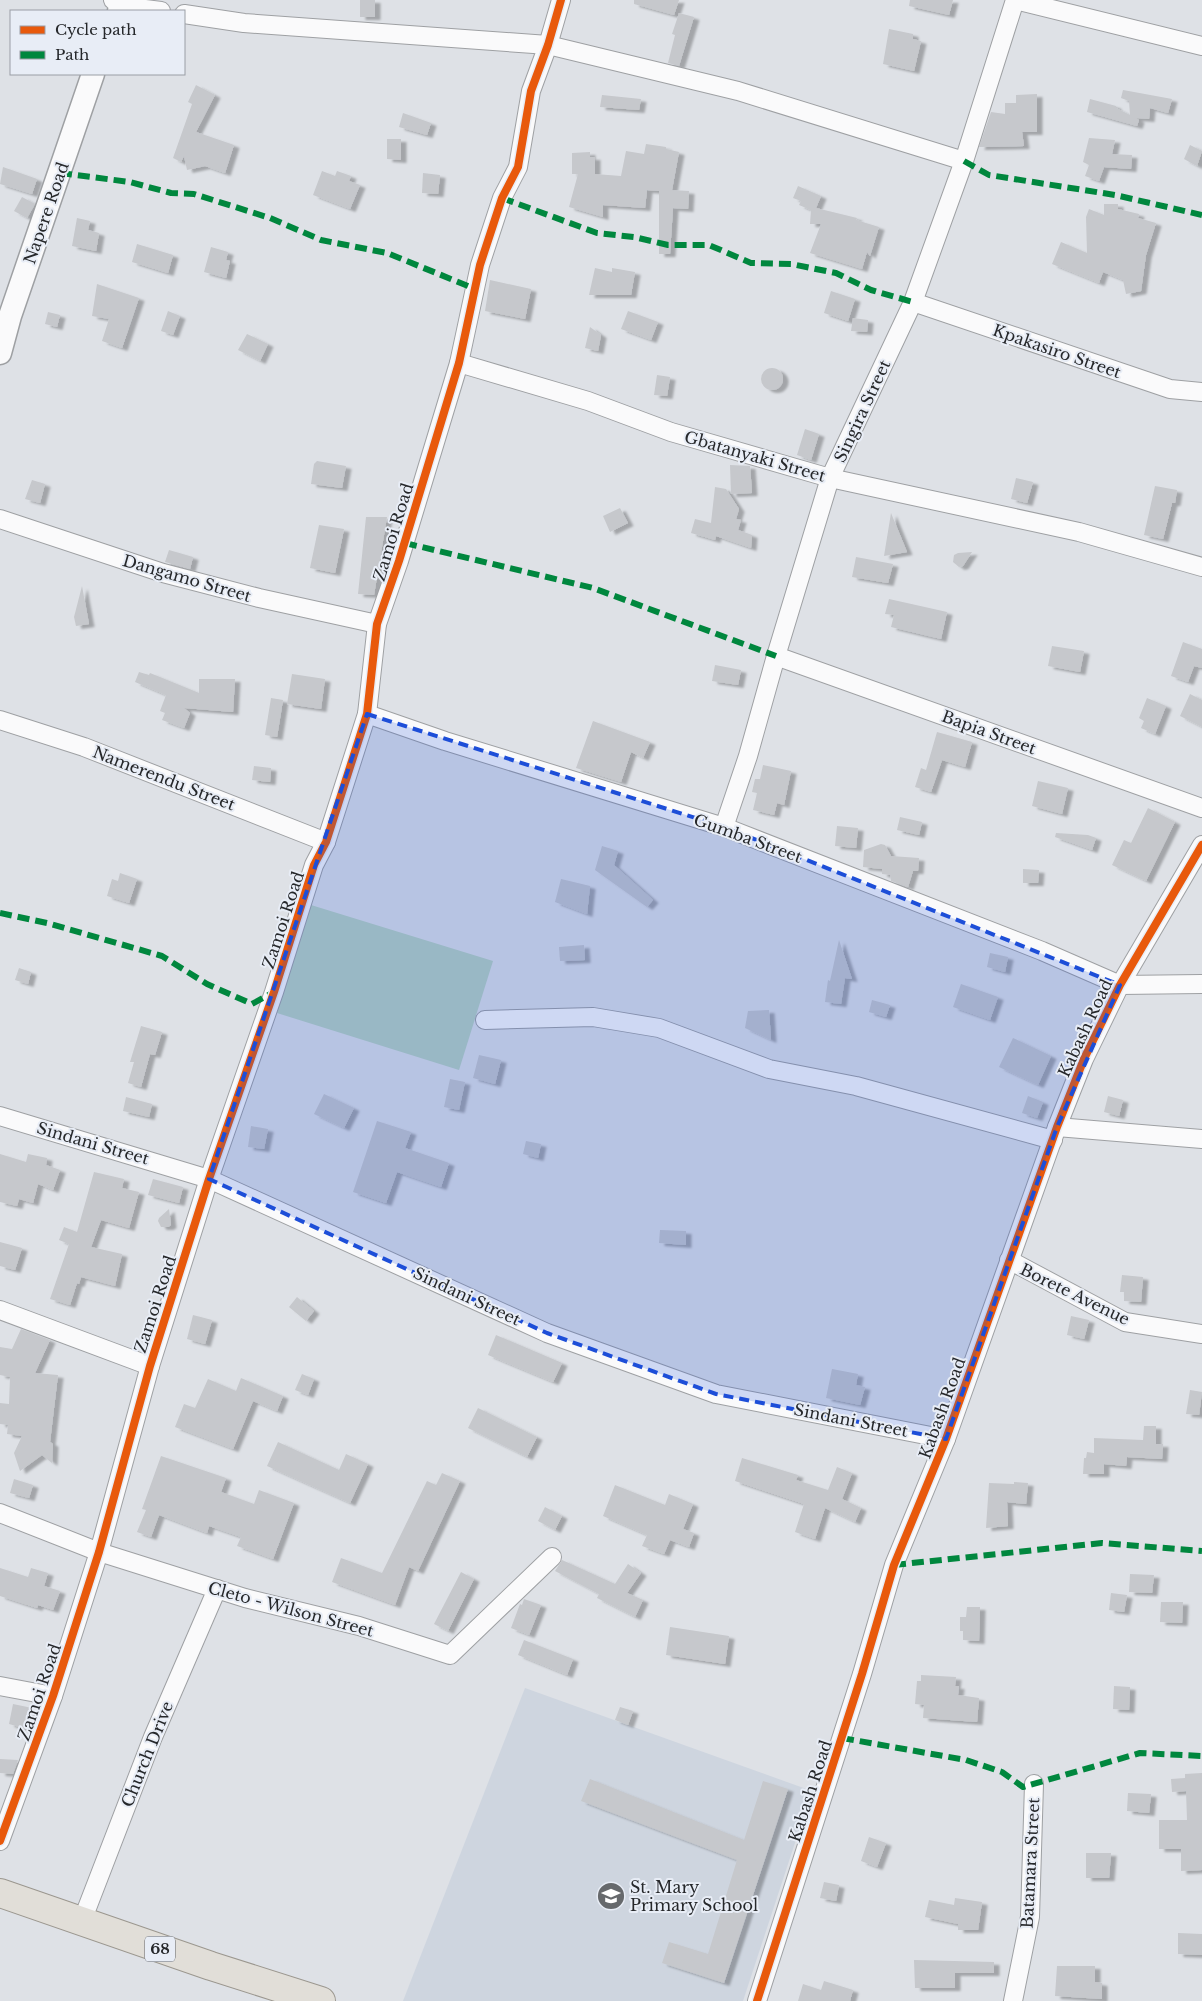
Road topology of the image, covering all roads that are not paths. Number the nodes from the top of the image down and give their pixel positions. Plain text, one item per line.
1 (561, 0) edge
2 (1015, 0) edge
3 (119, 4) edge
4 (155, 10) edge
5 (185, 14) edge
6 (548, 45) junction
7 (1202, 46) edge
8 (93, 75) edge
9 (964, 161) junction
10 (914, 302) junction
11 (0, 353) edge
12 (459, 363) junction
13 (1202, 392) edge
14 (830, 478) junction
15 (0, 519) edge
16 (1202, 567) edge
17 (377, 624) junction
18 (776, 656) junction
19 (367, 714) junction
20 (0, 720) edge
21 (1202, 808) edge
22 (724, 827) junction
23 (326, 842) junction
24 (1202, 845) edge
25 (1202, 984) edge
26 (1120, 985) junction
27 (485, 1020) dead end
28 (0, 1116) edge
29 (1055, 1134) junction
30 (1202, 1139) edge
31 (209, 1179) junction
32 (1009, 1260) junction
33 (0, 1310) edge
34 (1202, 1334) edge
35 (150, 1366) junction
36 (946, 1439) junction
37 (0, 1513) edge
38 (99, 1552) junction
39 (552, 1557) dead end
40 (217, 1589) junction
41 (0, 1686) edge
42 (53, 1696) junction
43 (1034, 1784) dead end
44 (0, 1842) edge
45 (0, 1894) edge
46 (82, 1921) junction
47 (321, 2001) edge
48 (757, 2001) edge
49 (1013, 2001) edge

1 - 6 street, Zamoi Road
2 - 7 street
2 - 9 street, Singira Street
3 - 4 street
5 - 6 street
6 - 9 street
6 - 12 street, Zamoi Road
8 - 11 street, Napere Road
9 - 10 street, Singira Street
10 - 13 street, Kpakasiro Street
10 - 14 street, Singira Street
12 - 14 street, Gbatanyaki Street
12 - 17 street, Zamoi Road
14 - 16 street, Gbatanyaki Street
14 - 18 street, Singira Street
15 - 17 street, Dangamo Street
17 - 19 street, Zamoi Road
18 - 21 street, Bapia Street
18 - 22 street, Singira Street
19 - 22 street, Gumba Street
19 - 23 street, Zamoi Road
20 - 23 street, Namerendu Street
22 - 26 street, Gumba Street
23 - 31 street, Zamoi Road
24 - 26 street, Kabash Road
25 - 26 street
26 - 29 street, Kabash Road
27 - 29 street
28 - 31 street, Sindani Street
29 - 30 street
29 - 32 street, Kabash Road
31 - 35 street, Zamoi Road
31 - 36 street, Sindani Street
32 - 34 street, Borete Avenue
32 - 36 street, Kabash Road
33 - 35 street
35 - 38 street, Zamoi Road
36 - 48 street, Kabash Road
37 - 38 street, Cleto - Wilson Street
38 - 40 street, Cleto - Wilson Street
38 - 42 street, Zamoi Road
39 - 40 street, Cleto - Wilson Street
40 - 46 street, Church Drive
41 - 42 street
42 - 44 street, Zamoi Road
43 - 49 street, Batamara Street
45 - 46 main road, 68
46 - 47 main road, 68

